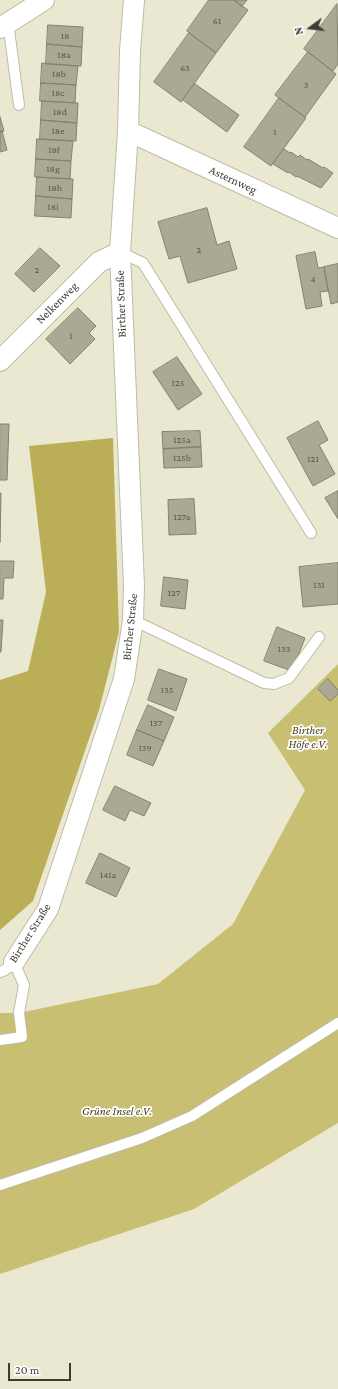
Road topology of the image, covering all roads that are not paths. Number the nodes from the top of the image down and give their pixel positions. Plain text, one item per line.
1 (44, 0) edge
2 (134, 0) edge
3 (4, 25) edge
4 (19, 105) dead end
5 (128, 131) junction
6 (338, 228) edge
7 (120, 252) junction
8 (0, 361) edge
9 (311, 533) dead end
10 (133, 620) junction
11 (319, 637) dead end
12 (7, 967) edge
13 (338, 1023) edge
14 (0, 1040) edge
15 (0, 1185) edge

1 - 3 street
2 - 5 street, Birther Straße
3 - 4 lane
5 - 6 street, Asternweg
5 - 7 street, Birther Straße
7 - 8 street, Nelkenweg
7 - 9 lane, Birther Straße
7 - 10 street, Birther Straße
10 - 11 lane
10 - 12 street, Birther Straße
12 - 14 lane
13 - 15 lane

